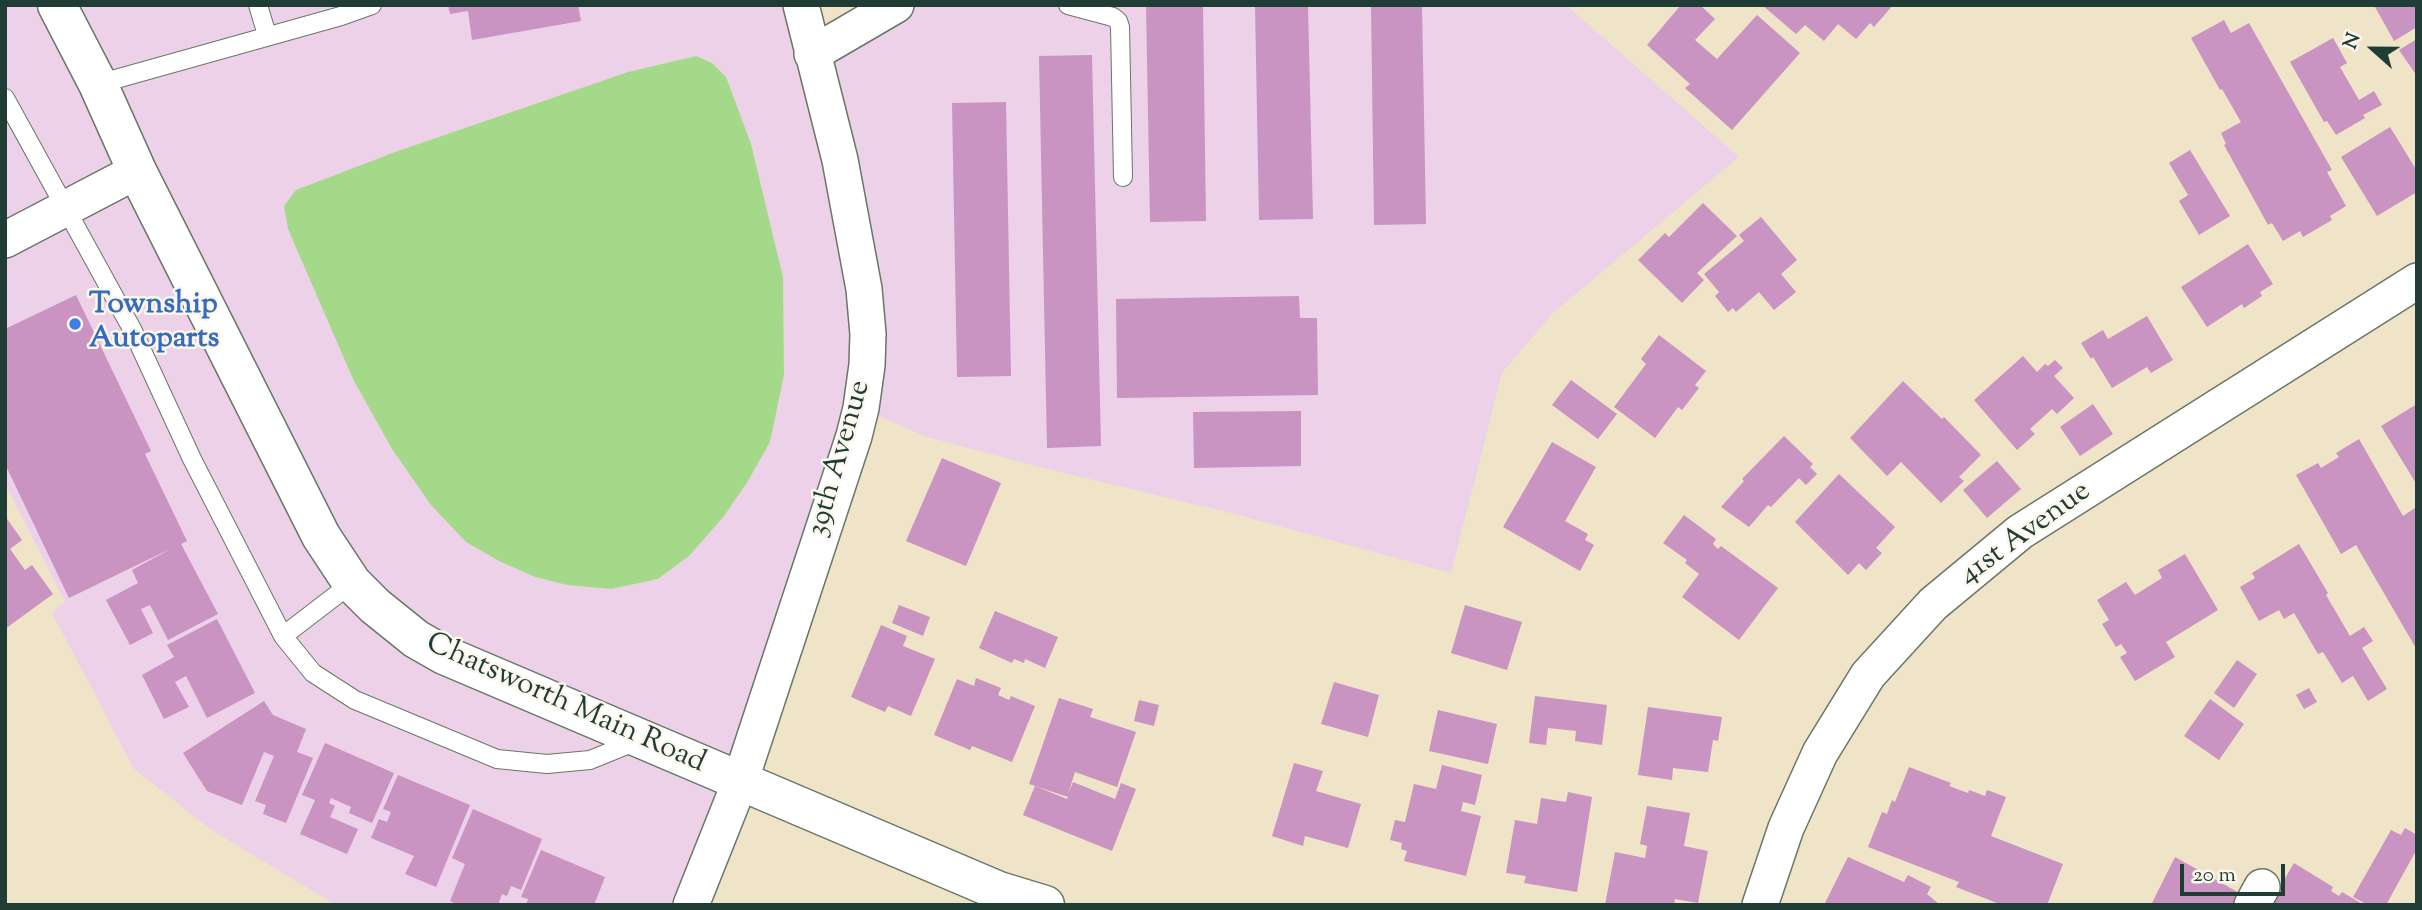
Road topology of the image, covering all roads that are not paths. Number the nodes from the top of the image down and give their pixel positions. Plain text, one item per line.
1 (57, 5) edge
2 (258, 5) edge
3 (372, 5) edge
4 (801, 5) edge
5 (896, 5) edge
6 (1068, 5) edge
7 (267, 35) junction
8 (812, 54) junction
9 (98, 84) junction
10 (5, 98) edge
11 (137, 171) junction
12 (1123, 177) dead end
13 (65, 209) junction
14 (5, 240) edge
15 (2417, 281) edge
16 (352, 583) junction
17 (283, 636) junction
18 (640, 739) junction
19 (740, 782) junction
20 (997, 898) edge
21 (692, 904) edge
22 (1045, 905) edge
23 (1760, 905) edge

1 - 9 street, Chatsworth Main Road
2 - 7 lane
3 - 7 lane
4 - 8 street, 39th Avenue
5 - 8 street
6 - 12 lane
7 - 9 lane
8 - 19 street, 39th Avenue
9 - 11 street, Chatsworth Main Road
10 - 13 lane
11 - 13 street
11 - 16 street, Chatsworth Main Road
13 - 14 street
13 - 17 lane
15 - 23 street, 41st Avenue
16 - 17 lane
16 - 18 street, Chatsworth Main Road
17 - 18 lane
18 - 19 street, Chatsworth Main Road
19 - 20 street, Chatsworth Main Road
19 - 21 street, 39th Avenue
20 - 22 street, Chatsworth Main Road

